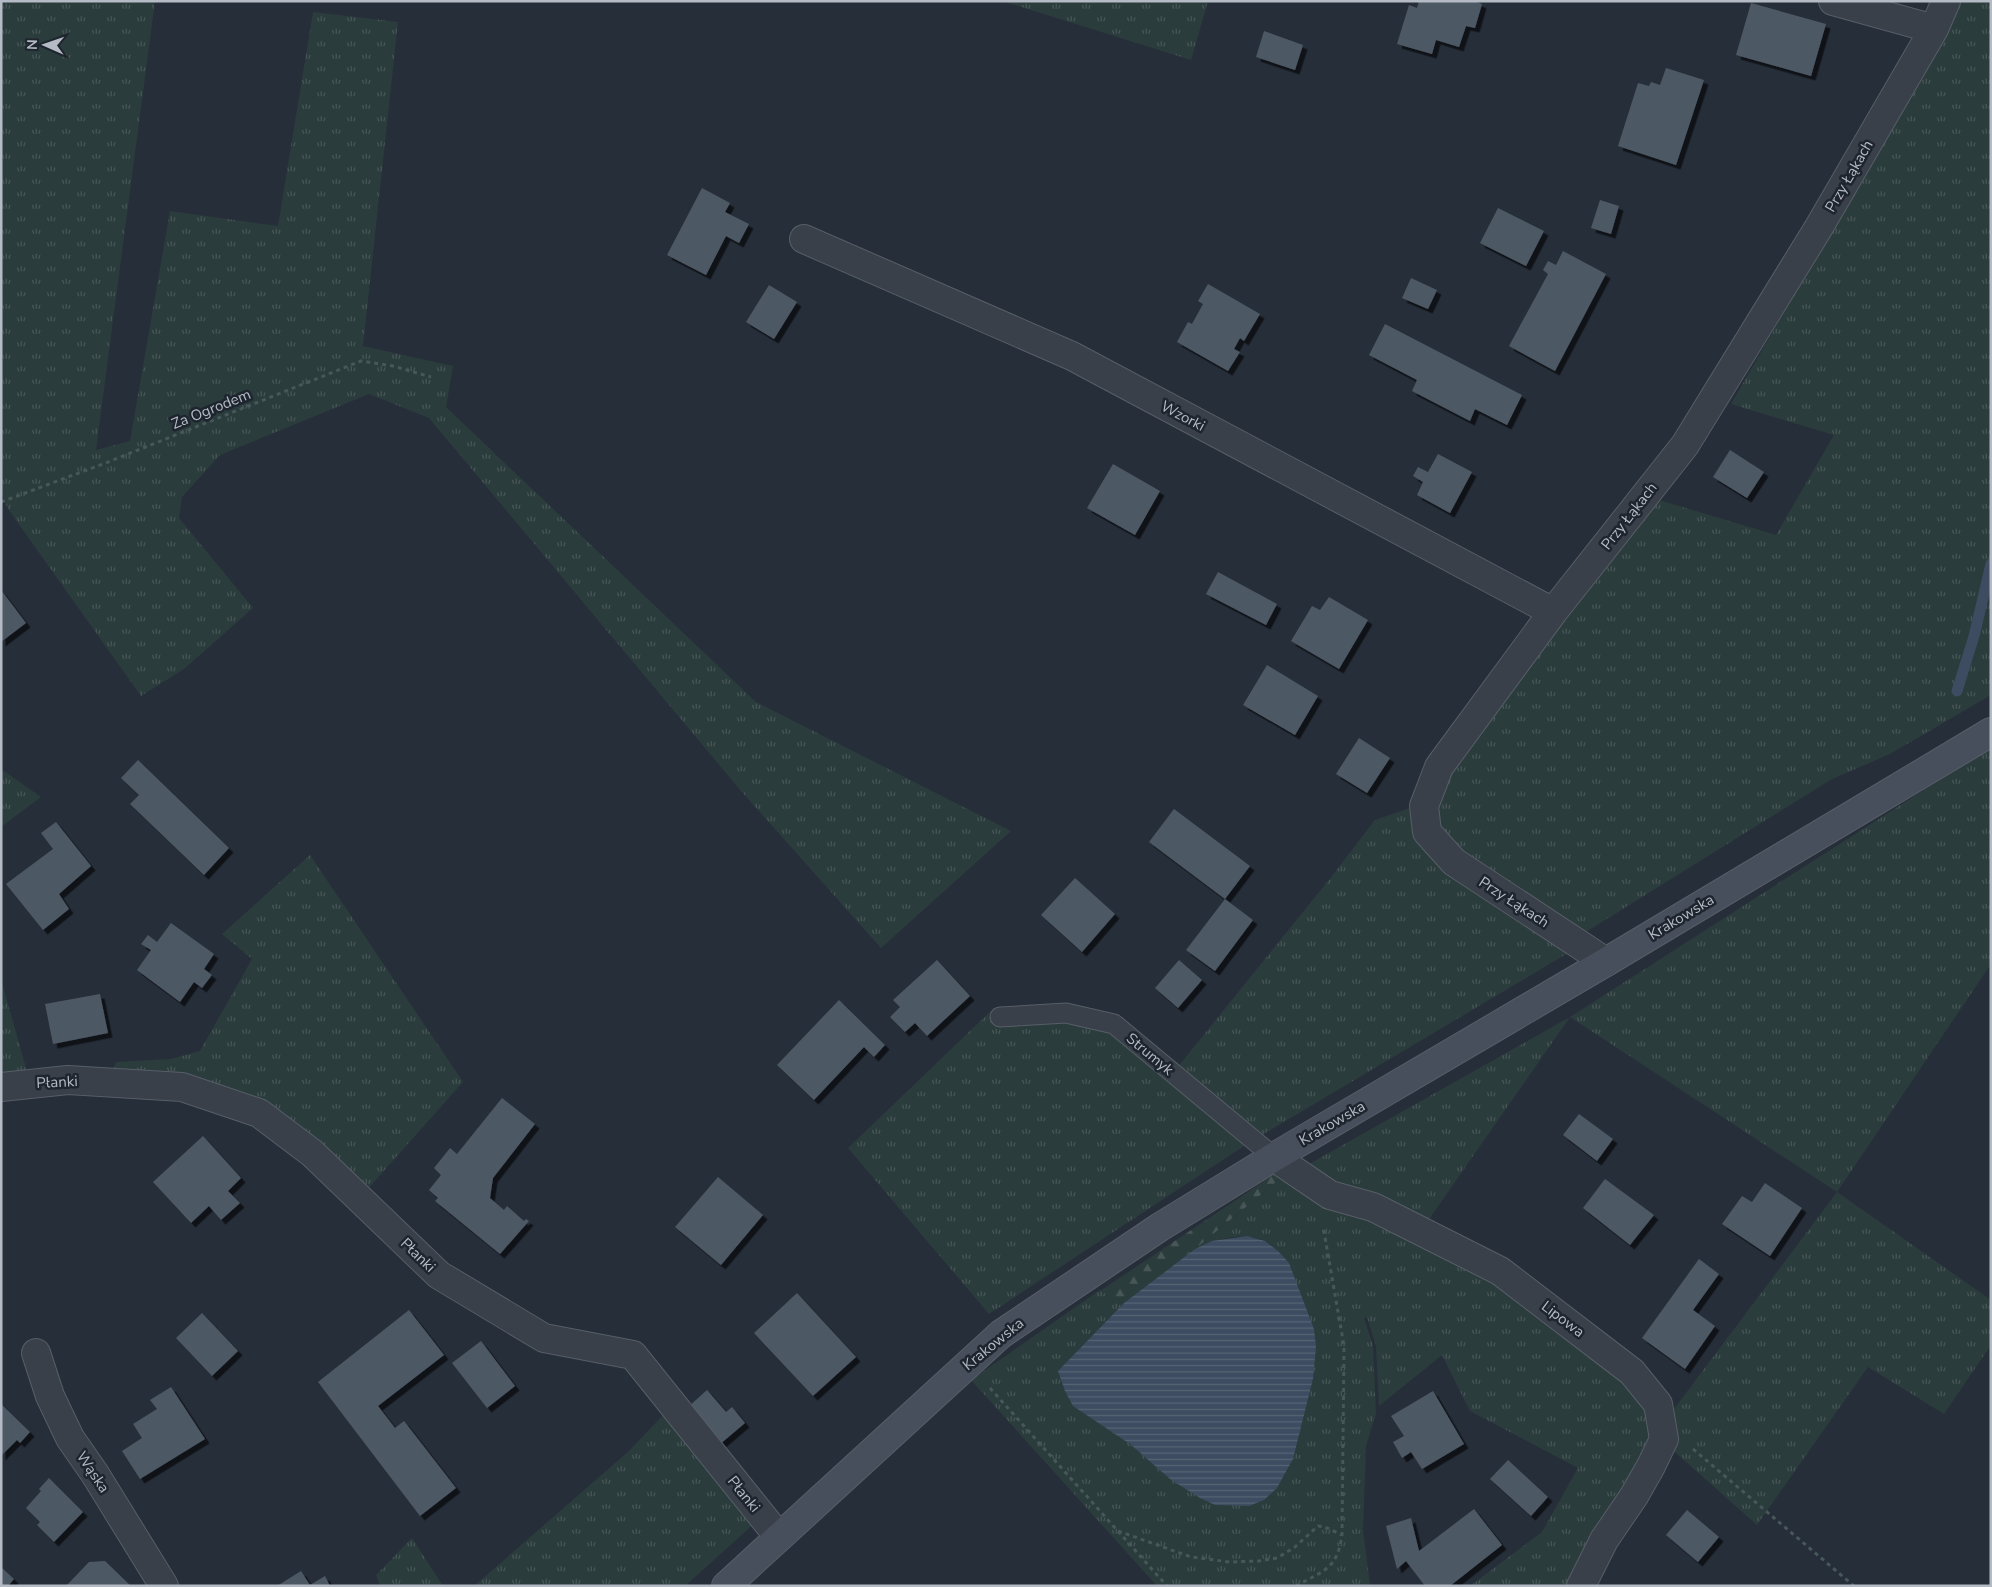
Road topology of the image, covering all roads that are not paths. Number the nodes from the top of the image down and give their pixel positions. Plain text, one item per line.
1 (1833, 1) edge
2 (1946, 1) edge
3 (1934, 29) junction
4 (804, 239) dead end
5 (1553, 612) junction
6 (1991, 732) edge
7 (1606, 962) junction
8 (1000, 1017) dead end
9 (1, 1087) edge
10 (1274, 1157) junction
11 (36, 1353) dead end
12 (779, 1537) junction
13 (164, 1586) edge
14 (726, 1586) edge
15 (1581, 1586) edge

1 - 3 street
2 - 3 street, Przy Łąkach
3 - 5 street, Przy Łąkach
4 - 5 street, Wzorki
5 - 7 street, Przy Łąkach
6 - 7 street, Krakowska
7 - 10 street, Krakowska
8 - 10 lane, Strumyk
9 - 12 street, Płanki
10 - 12 street, Krakowska
10 - 15 street, Lipowa
11 - 13 street, Wąska
12 - 14 street, Krakowska

